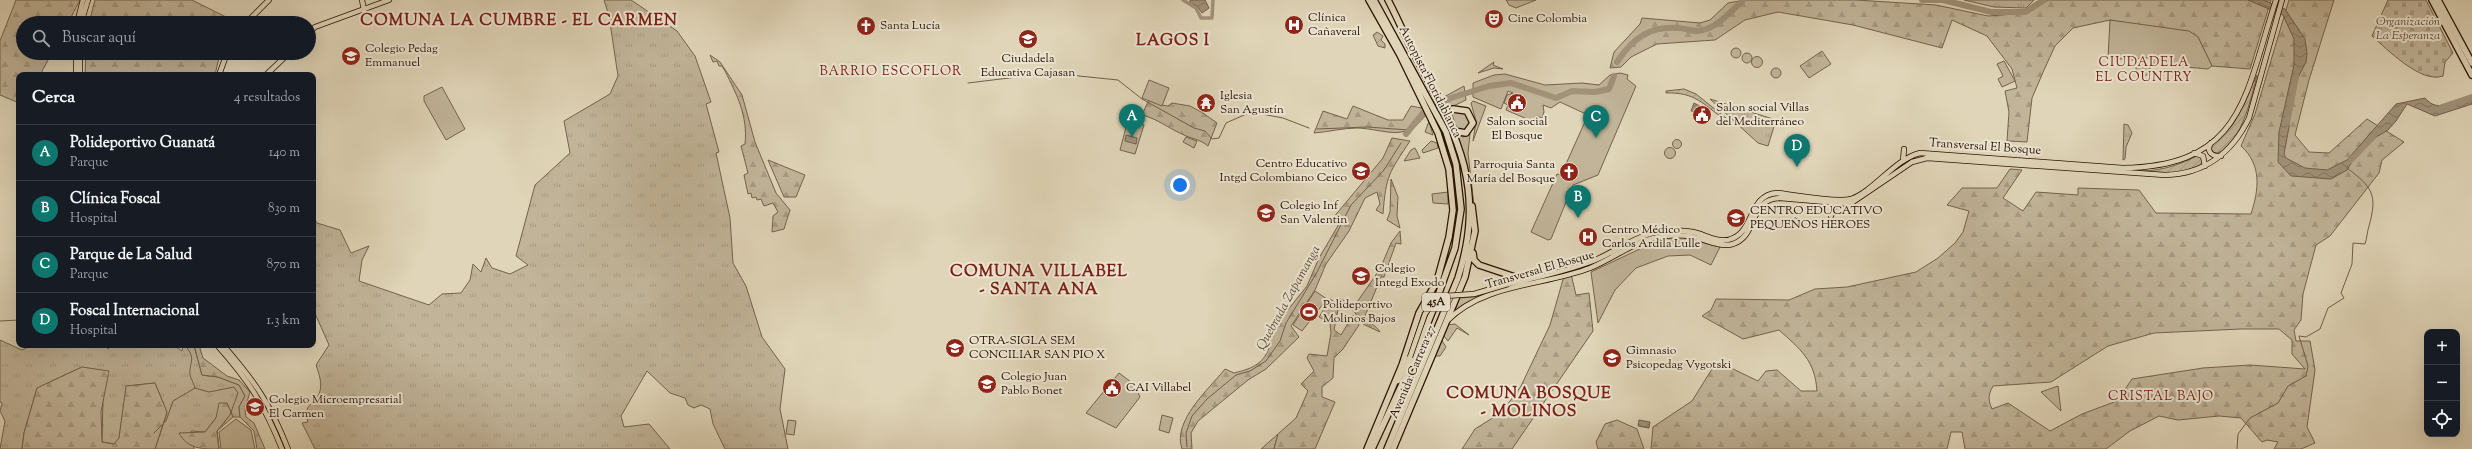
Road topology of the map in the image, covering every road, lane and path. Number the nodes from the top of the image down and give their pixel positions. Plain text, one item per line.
1 (83, 0) edge
2 (88, 0) edge
3 (269, 0) edge
4 (362, 0) edge
5 (389, 0) edge
6 (1369, 0) edge
7 (1374, 0) edge
8 (1388, 0) edge
9 (2432, 0) edge
10 (2438, 0) edge
11 (2275, 1) edge
12 (2282, 2) edge
13 (364, 10) junction
14 (79, 16) edge
15 (82, 16) edge
16 (253, 16) edge
17 (316, 27) edge
18 (76, 60) edge
19 (80, 60) edge
20 (225, 60) edge
21 (282, 60) edge
22 (2472, 64) edge
23 (76, 72) edge
24 (80, 72) edge
25 (221, 72) edge
26 (269, 72) edge
27 (2472, 75) edge
28 (1421, 91) junction
29 (1453, 109) dead end
30 (1436, 122) junction
31 (1454, 131) junction
32 (2211, 143) junction
33 (1904, 149) dead end
34 (2194, 153) junction
35 (2222, 155) junction
36 (1902, 163) junction
37 (2205, 166) junction
38 (1469, 189) junction
39 (1835, 204) junction
40 (1453, 210) junction
41 (1831, 216) dead end
42 (1473, 247) junction
43 (1450, 258) junction
44 (1524, 280) junction
45 (1446, 322) junction
46 (219, 348) edge
47 (225, 348) edge
48 (1420, 366) junction
49 (1404, 381) junction
50 (1418, 388) junction
51 (1391, 392) junction
52 (1382, 413) junction
53 (282, 449) edge
54 (288, 449) edge
55 (1367, 449) edge
56 (1372, 449) edge
57 (1387, 449) edge
58 (1393, 449) edge

1 - 14 main road
2 - 15 main road
3 - 16 main road
4 - 13 main road
5 - 13 main road
6 - 28 highway
7 - 28 highway, Autopista Floridablanca / 45A
8 - 31 highway, Autopista Floridablanca / 45A
9 - 27 highway
10 - 22 highway
11 - 32 main road, Transversal El Bosque
12 - 35 main road, Transversal El Bosque
13 - 17 main road
18 - 23 main road
19 - 24 main road
20 - 25 main road
21 - 26 main road
28 - 30 highway, Autopista Floridablanca / 45A
29 - 31 highway
30 - 40 highway
30 - 43 highway, Autopista Floridablanca / 45A
31 - 38 highway, Autopista Floridablanca / 45A
32 - 34 main road, Transversal El Bosque
32 - 35 main road
33 - 36 main road
34 - 36 main road, Transversal El Bosque
34 - 37 main road
35 - 37 main road, Transversal El Bosque
36 - 44 main road, Transversal El Bosque
37 - 39 main road, Transversal El Bosque
38 - 42 highway, Avenida Carrera 27
38 - 48 highway, Autopista Floridablanca / 45A
39 - 41 main road
39 - 45 main road, Transversal El Bosque
40 - 43 highway
40 - 51 highway, Avenida Carrera 27
42 - 44 highway
42 - 45 highway, Avenida Carrera 27
43 - 49 highway, Autopista Floridablanca / 45A
44 - 51 main road, Transversal El Bosque, bridge
45 - 50 highway, Avenida Carrera 27
46 - 53 main road
47 - 54 main road
48 - 50 highway
48 - 57 highway, Autopista Floridablanca / 45A
49 - 52 highway
49 - 56 highway, Autopista Floridablanca / 45A
50 - 58 highway, Avenida Carrera 27
51 - 52 highway, Avenida Carrera 27
52 - 55 highway, Avenida Carrera 27

